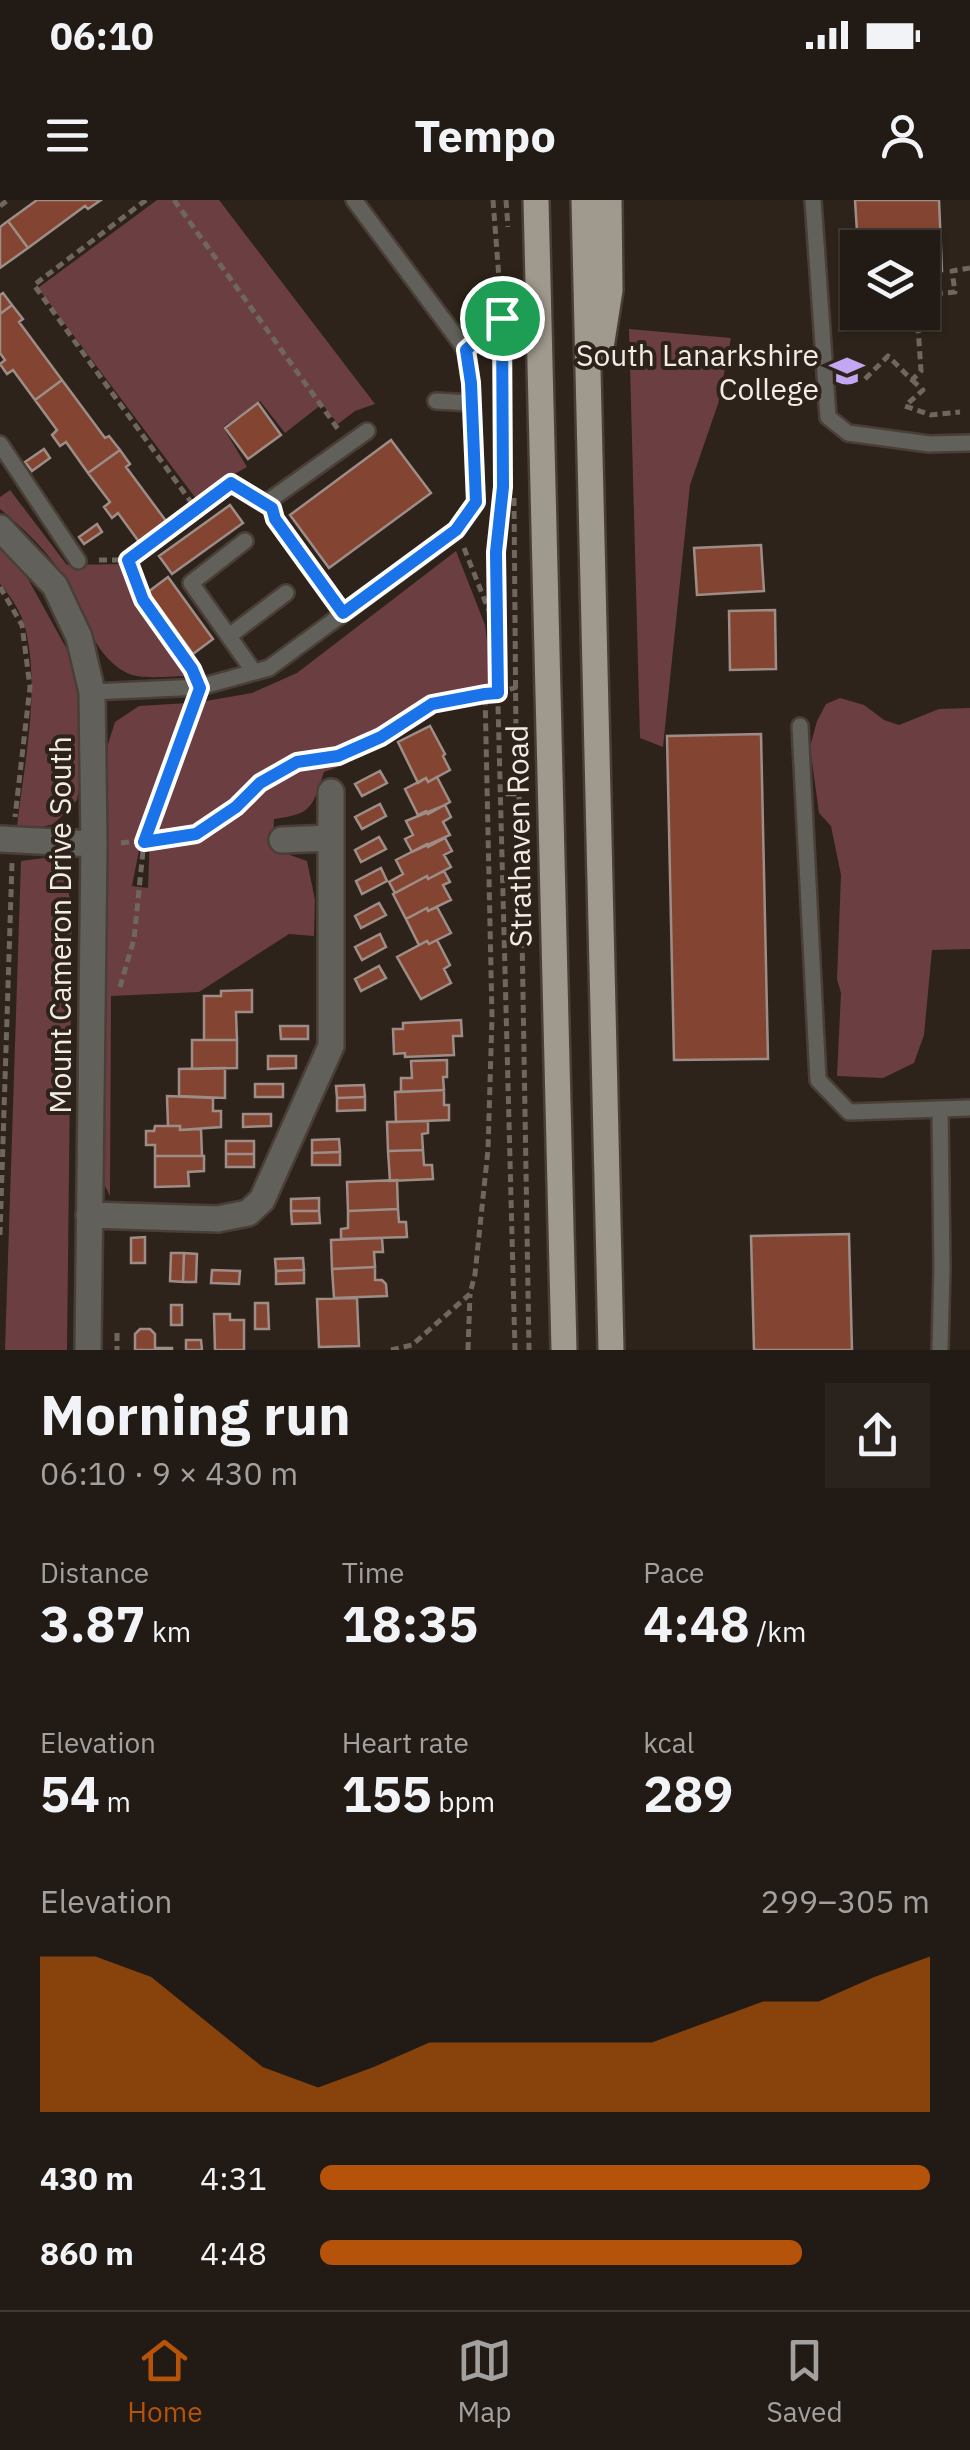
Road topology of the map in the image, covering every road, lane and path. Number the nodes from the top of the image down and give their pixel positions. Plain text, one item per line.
1 (8, 200) edge
2 (146, 200) edge
3 (174, 200) edge
4 (354, 200) edge
5 (493, 200) edge
6 (506, 200) edge
7 (534, 200) edge
8 (584, 200) edge
9 (609, 200) edge
10 (813, 200) edge
11 (0, 206) edge
12 (508, 233) dead end
13 (970, 268) edge
14 (940, 295) edge
15 (502, 318) junction
16 (918, 330) edge
17 (466, 350) junction
18 (865, 379) dead end
19 (912, 380) junction
20 (436, 401) dead end
21 (472, 403) junction
22 (960, 412) dead end
23 (589, 422) junction
24 (367, 432) dead end
25 (970, 443) edge
26 (0, 444) edge
27 (349, 444) junction
28 (514, 481) dead end
29 (272, 508) junction
30 (196, 509) junction
31 (0, 528) edge
32 (456, 530) junction
33 (244, 540) dead end
34 (78, 560) joint
35 (128, 560) junction
36 (0, 587) edge
37 (286, 593) dead end
38 (343, 613) junction
39 (496, 629) junction
40 (229, 636) junction
41 (254, 672) junction
42 (516, 687) junction
43 (200, 688) junction
44 (92, 692) junction
45 (498, 693) junction
46 (485, 694) junction
47 (800, 726) dead end
48 (332, 792) dead end
49 (330, 838) junction
50 (6, 839) edge
51 (282, 840) dead end
52 (144, 842) junction
53 (94, 844) junction
54 (117, 996) dead end
55 (970, 1108) edge
56 (940, 1109) junction
57 (89, 1215) junction
58 (0, 1235) edge
59 (470, 1294) junction
60 (117, 1331) dead end
61 (88, 1350) edge
62 (117, 1350) edge
63 (391, 1350) edge
64 (468, 1350) edge
65 (515, 1350) edge
66 (529, 1350) edge
67 (564, 1350) edge
68 (611, 1350) edge
69 (940, 1350) edge

1 - 11 path
2 - 30 path
3 - 27 path
4 - 17 lane
5 - 15 path
6 - 12 path
7 - 67 main road, Strathaven Road
8 - 23 main road
9 - 23 main road
10 - 25 lane
13 - 14 path
15 - 17 path
15 - 39 path
16 - 19 path
17 - 21 lane
18 - 19 path
19 - 22 path
20 - 21 lane
21 - 32 lane
23 - 68 main road
24 - 27 lane
26 - 34 lane
27 - 29 lane
28 - 42 path
29 - 30 path
29 - 38 lane
30 - 35 path
31 - 44 street, Mount Cameron Drive South
32 - 38 lane
32 - 39 path
33 - 40 lane
34 - 35 path
35 - 43 path
36 - 50 path
37 - 40 lane
38 - 41 lane
39 - 45 path
40 - 41 lane
41 - 43 lane
42 - 45 path
42 - 66 path
43 - 44 lane
43 - 52 path
44 - 53 street, Mount Cameron Drive South
45 - 46 path
45 - 65 path
46 - 52 path
46 - 59 path
47 - 56 lane
48 - 49 street
49 - 51 street
49 - 57 street
50 - 53 street
50 - 58 path
52 - 53 path
52 - 54 path
53 - 57 street, Mount Cameron Drive South
55 - 56 lane
56 - 69 lane
57 - 61 street, Mount Cameron Drive South
59 - 63 path
59 - 64 path
60 - 62 path

